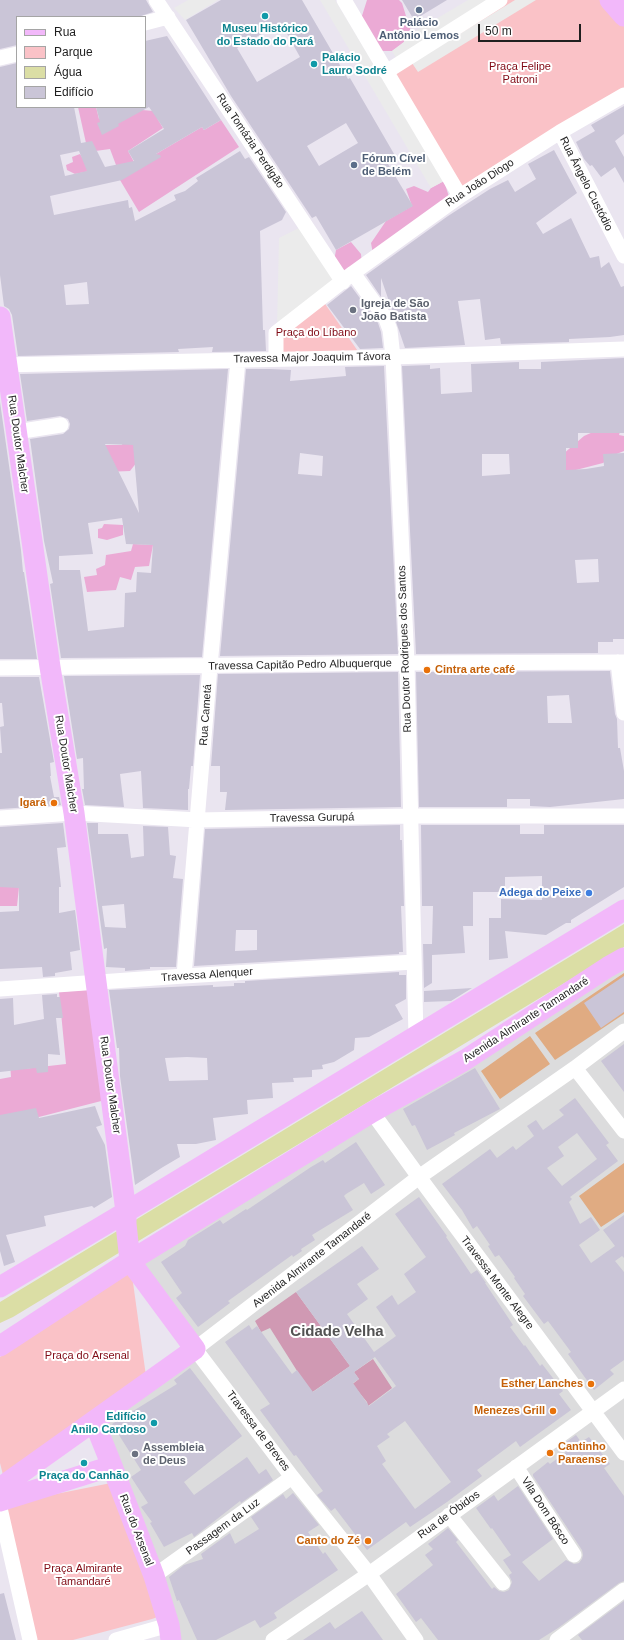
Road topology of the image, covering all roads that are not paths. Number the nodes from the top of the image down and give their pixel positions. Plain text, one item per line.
1 (344, 0) edge
2 (500, 0) edge
3 (610, 0) edge
4 (165, 6) edge
5 (624, 16) edge
6 (146, 22) edge
7 (16, 54) edge
8 (0, 58) edge
9 (386, 72) junction
10 (624, 94) edge
11 (560, 132) junction
12 (460, 196) junction
13 (624, 256) edge
14 (348, 278) junction
15 (0, 317) edge
16 (624, 349) edge
17 (393, 356) junction
18 (276, 359) junction
19 (238, 360) junction
20 (4, 365) edge
21 (61, 425) dead end
22 (16, 432) junction
23 (621, 662) edge
24 (407, 663) junction
25 (210, 666) junction
26 (50, 667) junction
27 (0, 668) edge
28 (624, 713) edge
29 (74, 813) junction
30 (410, 816) junction
31 (624, 816) edge
32 (0, 818) edge
33 (198, 820) junction
34 (624, 910) edge
35 (624, 958) edge
36 (414, 962) junction
37 (184, 976) junction
38 (96, 982) junction
39 (0, 989) edge
40 (624, 1032) edge
41 (416, 1036) junction
42 (575, 1068) junction
43 (372, 1112) junction
44 (624, 1131) edge
45 (419, 1178) junction
46 (126, 1218) junction
47 (130, 1256) junction
48 (0, 1287) edge
49 (0, 1346) edge
50 (195, 1350) junction
51 (624, 1389) edge
52 (593, 1412) junction
53 (94, 1421) junction
54 (624, 1453) edge
55 (112, 1466) junction
56 (516, 1467) junction
57 (292, 1477) junction
58 (0, 1488) edge
59 (0, 1501) edge
60 (0, 1508) edge
61 (449, 1515) junction
62 (574, 1555) dead end
63 (369, 1574) junction
64 (154, 1576) junction
65 (503, 1583) dead end
66 (624, 1590) edge
67 (170, 1632) edge
68 (30, 1640) edge
69 (117, 1640) edge
70 (121, 1640) edge
71 (273, 1640) edge
72 (416, 1640) edge
73 (557, 1640) edge

1 - 9 street
2 - 9 street
3 - 5 street
4 - 6 street
4 - 14 street, Rua Tomázia Perdigão
7 - 8 street
9 - 12 street
10 - 11 street, Rua João Diogo
11 - 12 street, Rua João Diogo
11 - 13 street, Rua Ângelo Custódio
12 - 14 street, Rua João Diogo
14 - 17 street, Rua Doutor Rodrigues dos Santos
14 - 18 street, Rua João Diogo
15 - 20 street, Rua Doutor Malcher
16 - 17 street, Travessa Major Joaquim Távora
17 - 18 street, Travessa Major Joaquim Távora
17 - 24 street, Rua Doutor Rodrigues dos Santos
18 - 19 street, Travessa Major Joaquim Távora
19 - 20 street, Travessa Major Joaquim Távora
19 - 25 street, Rua Cametá
20 - 22 street, Rua Doutor Malcher
21 - 22 street
22 - 26 street, Rua Doutor Malcher
23 - 24 street, Travessa Capitão Pedro Albuquerque
23 - 28 street
24 - 25 street, Travessa Capitão Pedro Albuquerque
24 - 30 street, Rua Doutor Rodrigues dos Santos
25 - 26 street, Travessa Capitão Pedro Albuquerque
25 - 33 street, Rua Cametá
26 - 27 street, Travessa Capitão Pedro Albuquerque
26 - 29 street, Rua Doutor Malcher
29 - 32 street, Travessa Gurupá
29 - 33 street, Travessa Gurupá
29 - 38 street, Rua Doutor Malcher
30 - 31 street, Travessa Gurupá
30 - 33 street, Travessa Gurupá
30 - 36 street, Rua Doutor Rodrigues dos Santos
33 - 37 street, Rua Cametá
34 - 41 street
35 - 43 street, Avenida Almirante Tamandaré
36 - 37 street, Travessa Alenquer
36 - 41 street, Rua Doutor Rodrigues dos Santos
37 - 38 street, Travessa Alenquer
38 - 39 street, Travessa Alenquer
38 - 46 street, Rua Doutor Malcher
40 - 42 street, Avenida Almirante Tamandaré
41 - 46 street
42 - 44 street
42 - 45 street, Avenida Almirante Tamandaré
43 - 45 street, Travessa Monte Alegre
43 - 47 street, Avenida Almirante Tamandaré
45 - 50 street, Avenida Almirante Tamandaré
45 - 52 street, Travessa Monte Alegre
46 - 47 street, Travessa de Breves
46 - 48 street
47 - 49 street, Avenida Almirante Tamandaré
47 - 50 street, Travessa de Breves
50 - 53 street, Avenida Almirante Tamandaré
50 - 57 street, Travessa de Breves
51 - 52 street, Rua de Óbidos
52 - 54 street, Travessa Monte Alegre
52 - 56 street, Rua de Óbidos
53 - 55 street, Rua do Arsenal
53 - 58 street, Avenida Almirante Tamandaré
55 - 59 street
55 - 64 street, Rua do Arsenal
56 - 61 street, Rua de Óbidos
56 - 62 street, Vila Dom Bôsco
57 - 63 street, Travessa de Breves
57 - 64 street, Passagem da Luz
60 - 68 street
61 - 63 street, Rua de Óbidos
61 - 65 street
63 - 71 street, Rua de Óbidos
63 - 72 street, Travessa de Breves
64 - 67 street, Rua do Arsenal
66 - 73 street
67 - 69 street
69 - 70 street

